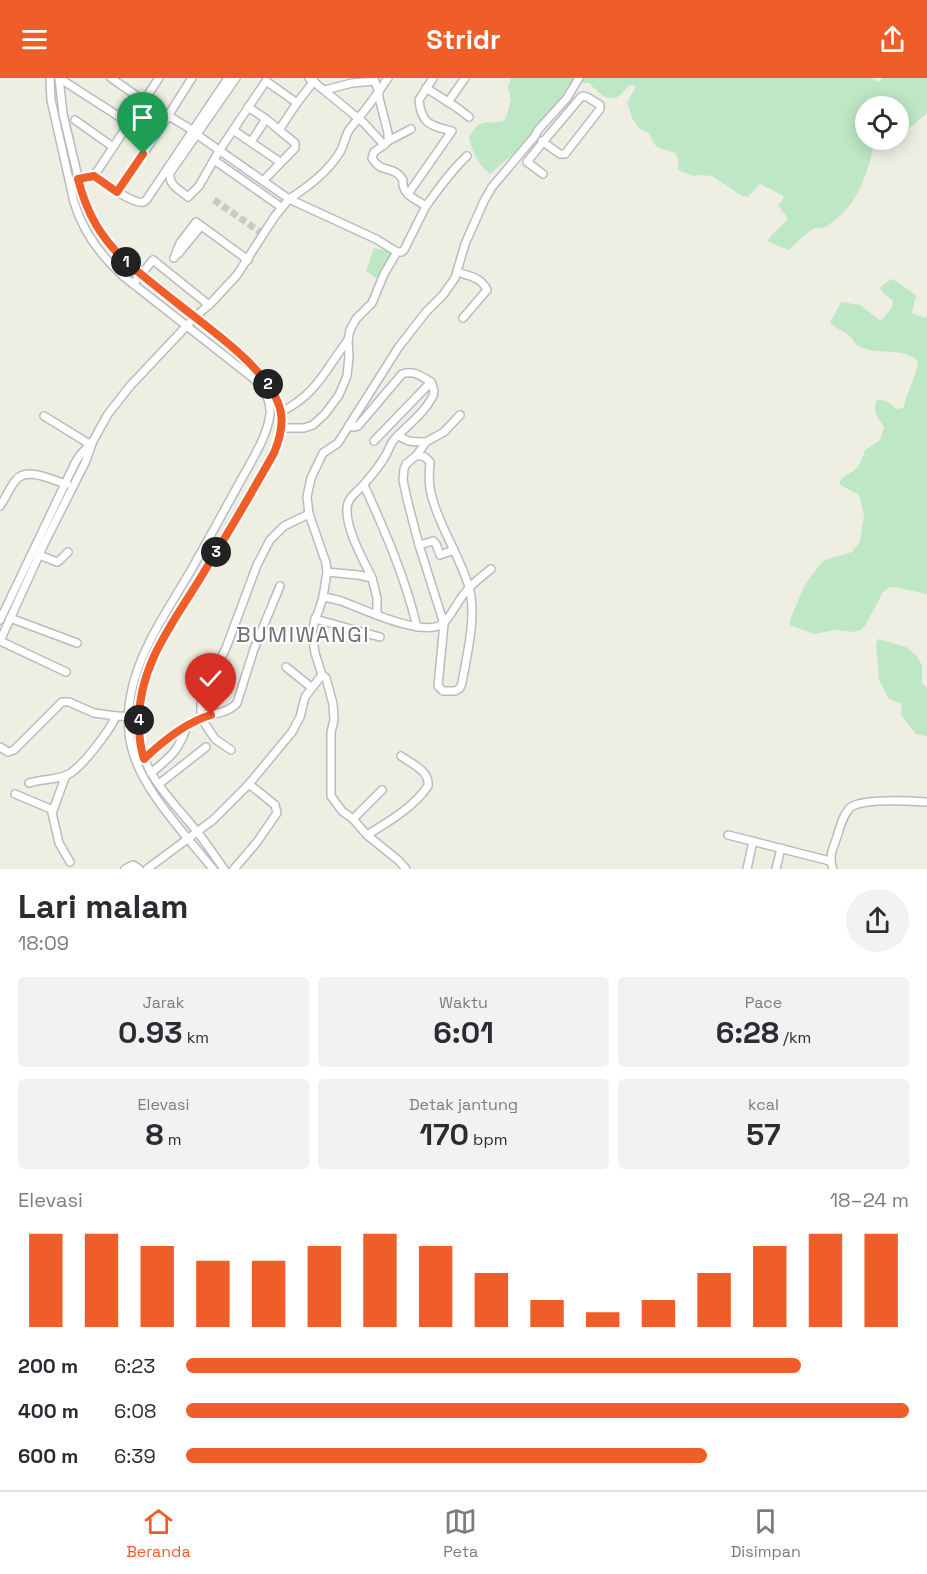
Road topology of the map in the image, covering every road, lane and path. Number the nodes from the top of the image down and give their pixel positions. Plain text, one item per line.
1 (50, 78) edge
2 (59, 78) edge
3 (111, 78) edge
4 (159, 78) edge
5 (192, 78) edge
6 (228, 78) edge
7 (236, 78) edge
8 (388, 78) edge
9 (434, 78) edge
10 (465, 78) edge
11 (579, 78) edge
12 (376, 79) edge
13 (263, 80) edge
14 (312, 80) edge
15 (426, 88) junction
16 (325, 90) junction
17 (378, 94) junction
18 (144, 101) junction
19 (448, 102) junction
20 (297, 103) junction
21 (248, 107) junction
22 (168, 116) junction
23 (469, 117) dead end
24 (266, 119) junction
25 (358, 119) junction
26 (75, 120) dead end
27 (129, 123) junction
28 (411, 129) dead end
29 (233, 130) junction
30 (279, 130) junction
31 (194, 132) junction
32 (536, 136) junction
33 (251, 142) junction
34 (543, 142) junction
35 (386, 143) junction
36 (113, 147) junction
37 (219, 151) junction
38 (467, 156) dead end
39 (214, 160) junction
40 (280, 162) junction
41 (543, 174) dead end
42 (94, 176) junction
43 (78, 179) junction
44 (266, 183) junction
45 (117, 192) junction
46 (408, 194) junction
47 (270, 198) junction
48 (289, 199) junction
49 (426, 206) junction
50 (281, 207) junction
51 (201, 226) junction
52 (397, 252) junction
53 (248, 260) junction
54 (457, 272) junction
55 (137, 279) junction
56 (209, 305) junction
57 (463, 318) dead end
58 (191, 322) junction
59 (348, 340) junction
60 (432, 382) junction
61 (281, 412) junction
62 (460, 415) dead end
63 (44, 416) dead end
64 (349, 425) junction
65 (281, 428) junction
66 (398, 435) junction
67 (374, 441) dead end
68 (426, 442) junction
69 (91, 444) junction
70 (417, 455) junction
71 (241, 481) junction
72 (64, 484) junction
73 (364, 485) junction
74 (73, 486) junction
75 (252, 489) junction
76 (237, 502) junction
77 (0, 506) edge
78 (309, 514) junction
79 (48, 526) junction
80 (419, 545) junction
81 (454, 550) junction
82 (68, 552) dead end
83 (39, 555) junction
84 (200, 566) junction
85 (491, 569) dead end
86 (327, 572) junction
87 (372, 578) junction
88 (280, 586) dead end
89 (469, 588) junction
90 (323, 597) junction
91 (165, 615) junction
92 (377, 615) junction
93 (10, 618) junction
94 (315, 619) junction
95 (0, 620) edge
96 (173, 620) junction
97 (444, 624) junction
98 (417, 627) junction
99 (380, 637) dead end
100 (0, 641) edge
101 (77, 644) dead end
102 (152, 649) junction
103 (286, 667) dead end
104 (66, 672) dead end
105 (322, 675) junction
106 (311, 687) junction
107 (116, 716) junction
108 (133, 717) junction
109 (201, 718) junction
110 (187, 726) junction
111 (0, 747) edge
112 (206, 747) dead end
113 (231, 750) dead end
114 (401, 756) dead end
115 (144, 759) junction
116 (151, 773) junction
117 (66, 775) junction
118 (29, 783) dead end
119 (159, 784) junction
120 (249, 784) junction
121 (381, 790) dead end
122 (15, 794) dead end
123 (927, 802) edge
124 (53, 810) junction
125 (353, 819) junction
126 (193, 834) junction
127 (728, 834) dead end
128 (367, 835) junction
129 (753, 841) junction
130 (781, 848) junction
131 (70, 862) dead end
132 (832, 865) edge
133 (125, 869) edge
134 (139, 869) edge
135 (147, 869) edge
136 (213, 869) edge
137 (224, 869) edge
138 (234, 869) edge
139 (406, 869) edge
140 (747, 869) edge
141 (776, 869) edge

1 - 55 street
2 - 27 street
2 - 43 street
3 - 18 street
4 - 18 street
5 - 22 street
6 - 31 street
7 - 31 street
8 - 17 street
9 - 15 street
10 - 19 street
11 - 32 street
12 - 16 street
12 - 17 street
13 - 20 street
13 - 21 street
14 - 16 street
14 - 20 street
15 - 19 street
15 - 46 street
16 - 25 street
17 - 25 street
17 - 35 street
18 - 22 street
18 - 27 street
19 - 23 street
20 - 30 street
21 - 24 street
21 - 29 street
22 - 31 street
22 - 45 street
24 - 30 street
24 - 33 street
25 - 35 street
25 - 48 street
26 - 36 street
27 - 36 street
28 - 35 street
29 - 33 street
29 - 37 street
30 - 40 street
31 - 37 street
31 - 39 street
31 - 45 street
32 - 34 street
32 - 54 street
33 - 40 street
34 - 34 street
34 - 41 street
35 - 46 street
36 - 42 street
37 - 39 street
37 - 44 street
38 - 49 street
39 - 47 street
40 - 44 street
42 - 43 street
42 - 45 street
43 - 55 street
44 - 47 street
44 - 48 street
46 - 49 street
47 - 50 street
48 - 50 street
48 - 52 street
49 - 52 street
50 - 53 street
51 - 51 street
51 - 53 street
52 - 59 street
53 - 56 street
54 - 57 street
54 - 64 street
55 - 56 street
55 - 58 street
55 - 58 street
56 - 58 street
58 - 61 street
58 - 69 street
58 - 71 street
59 - 61 street
59 - 65 street
60 - 64 street
60 - 66 street
60 - 67 street
61 - 65 street
62 - 68 street
63 - 69 street
64 - 78 street
65 - 75 street
66 - 68 street
66 - 73 street
68 - 70 street
69 - 72 street
69 - 74 street
70 - 80 street
70 - 81 street
71 - 75 street
71 - 76 street
72 - 74 street
72 - 77 street
72 - 79 street
73 - 87 street
73 - 98 street
74 - 79 street
75 - 76 street
76 - 84 street
76 - 84 street
78 - 86 street
78 - 109 street
79 - 83 street
79 - 95 street
80 - 81 street
80 - 97 street
81 - 89 street
82 - 83 street
83 - 93 street
84 - 91 street
84 - 96 street
85 - 89 street
86 - 87 street
86 - 90 street
87 - 92 street
88 - 109 street
89 - 97 street
89 - 97 street
90 - 92 street
90 - 94 street
91 - 96 street
91 - 102 street
92 - 98 street
93 - 100 street
93 - 101 street
94 - 99 street
94 - 105 street
96 - 102 street
97 - 98 street
100 - 104 street
102 - 108 street
102 - 108 street
103 - 106 street
105 - 106 street
105 - 125 street
106 - 120 street
107 - 108 street
107 - 111 street
107 - 117 street
108 - 115 street
108 - 126 street
109 - 110 street
109 - 113 street
110 - 115 street
110 - 116 street
112 - 119 street
114 - 128 street
115 - 116 street
116 - 119 street
117 - 118 street
117 - 124 street
119 - 126 street
120 - 126 street
120 - 138 street
121 - 125 street
122 - 124 street
123 - 132 street
124 - 131 street
125 - 128 street
126 - 135 street
126 - 136 street
126 - 137 street
127 - 129 street
128 - 139 street
129 - 130 street
129 - 140 street
130 - 132 street
130 - 141 street
133 - 134 street

